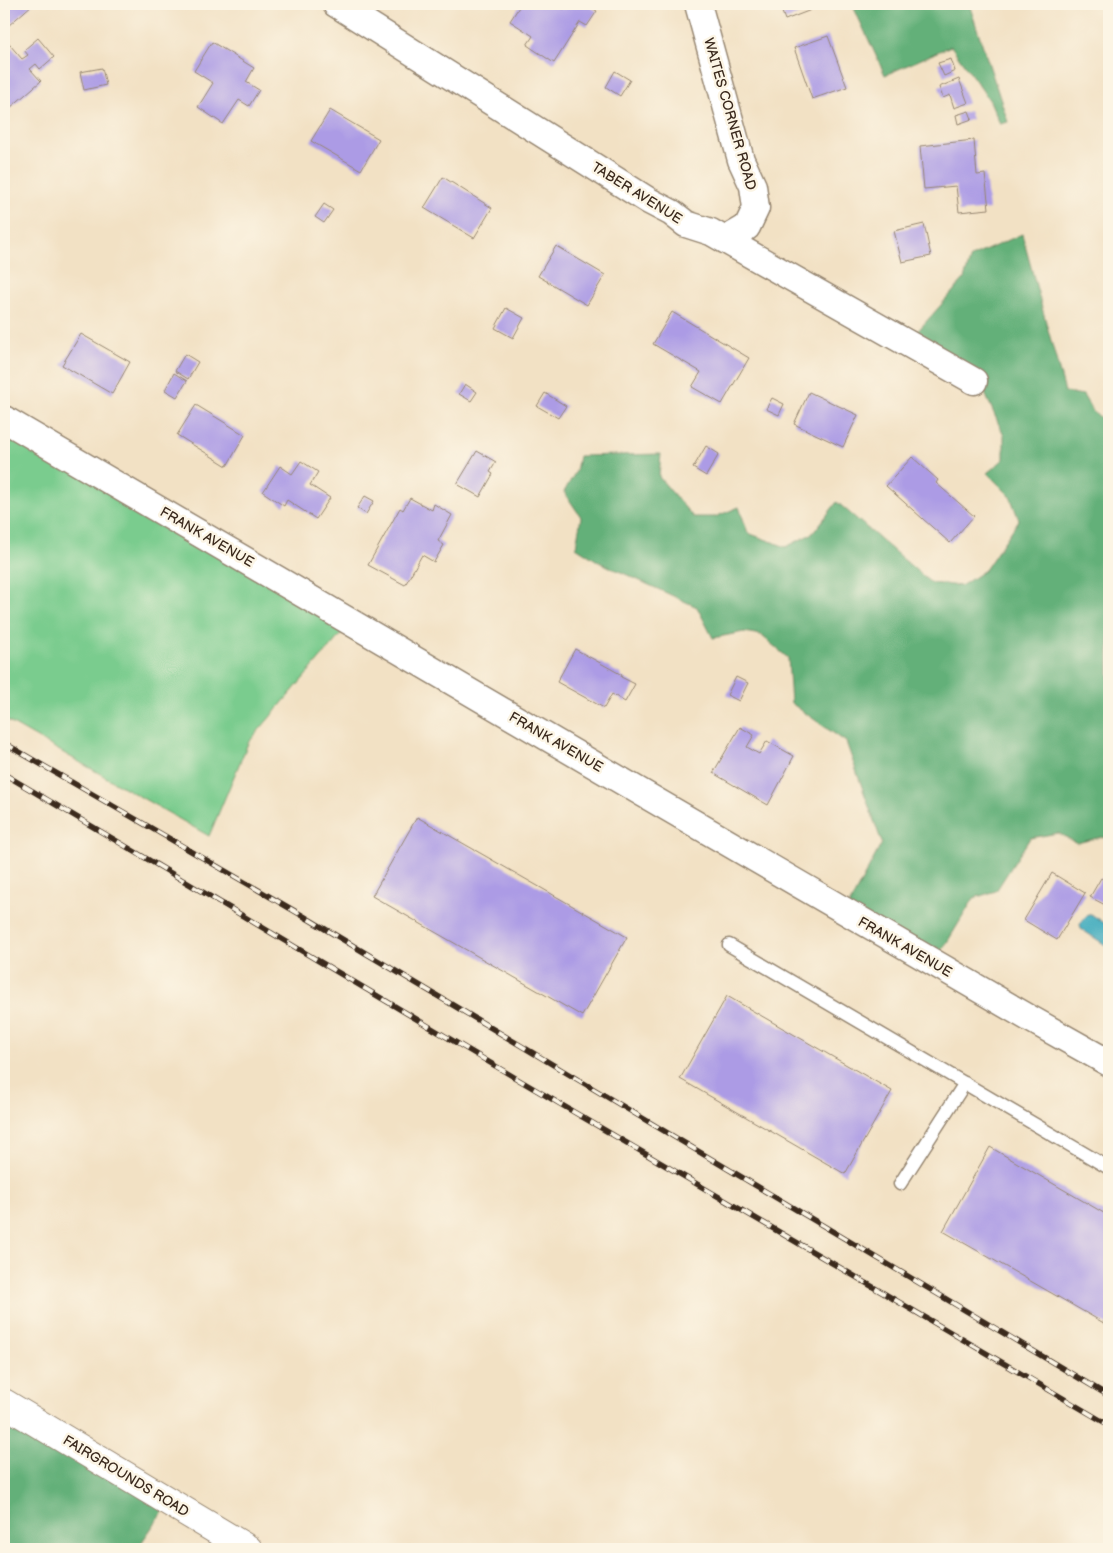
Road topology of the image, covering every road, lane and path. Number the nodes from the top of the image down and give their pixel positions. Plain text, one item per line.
1 (336, 4) edge
2 (698, 4) edge
3 (725, 240) junction
4 (974, 380) dead end
5 (4, 419) edge
6 (728, 945) dead end
7 (1109, 1063) edge
8 (965, 1083) junction
9 (1109, 1168) edge
10 (900, 1184) dead end
11 (4, 1403) edge
12 (248, 1549) edge

1 - 3 street, TABER AVENUE
2 - 3 street, WAITES CORNER ROAD
3 - 4 street, TABER AVENUE
5 - 7 street, FRANK AVENUE
6 - 8 lane
8 - 9 lane
8 - 10 lane
11 - 12 street, FAIRGROUNDS ROAD

